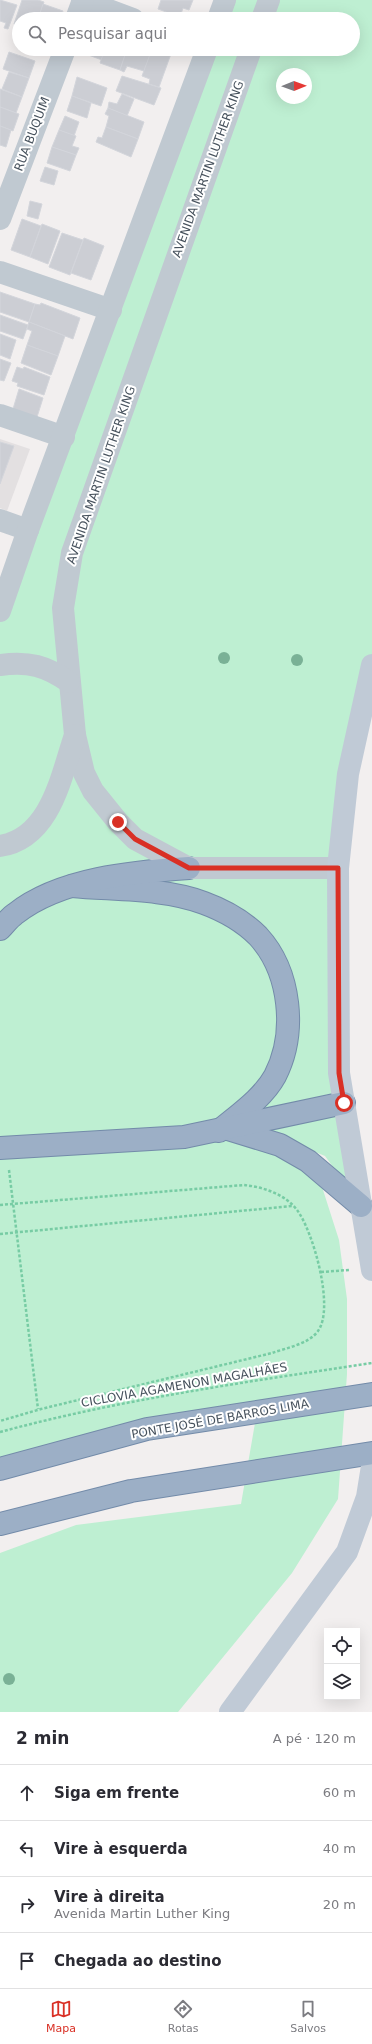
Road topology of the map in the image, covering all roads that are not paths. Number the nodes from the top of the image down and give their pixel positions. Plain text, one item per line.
1 (82, 0) edge
2 (226, 0) edge
3 (269, 0) edge
4 (78, 12) edge
5 (114, 12) edge
6 (221, 12) edge
7 (265, 12) edge
8 (61, 56) edge
9 (204, 56) edge
10 (249, 56) edge
11 (0, 219) edge
12 (0, 272) edge
13 (111, 310) junction
14 (0, 415) edge
15 (64, 437) junction
16 (0, 520) edge
17 (28, 530) junction
18 (0, 611) edge
19 (0, 665) edge
20 (372, 665) edge
21 (69, 682) junction
22 (75, 735) junction
23 (0, 846) edge
24 (189, 868) junction
25 (338, 868) junction
26 (72, 886) junction
27 (0, 929) edge
28 (344, 1103) junction
29 (223, 1130) junction
30 (3, 1148) edge
31 (361, 1206) junction
32 (372, 1270) edge
33 (372, 1394) edge
34 (372, 1453) edge
35 (372, 1466) edge
36 (0, 1469) edge
37 (0, 1524) edge
38 (230, 1712) edge

1 - 4 street
1 - 5 street
2 - 6 street
3 - 7 street
8 - 11 street, RUA BUQUIM
9 - 13 street
10 - 21 street, AVENIDA MARTIN LUTHER KING
12 - 13 street
13 - 15 street
14 - 15 street
15 - 17 street
16 - 17 street
17 - 18 street
19 - 21 street
20 - 25 main road
21 - 22 street, AVENIDA MARTIN LUTHER KING
22 - 23 street
22 - 24 street, AVENIDA MARTIN LUTHER KING
24 - 25 street
24 - 26 highway
25 - 28 main road
26 - 27 highway
26 - 29 highway
28 - 29 highway
28 - 31 main road
29 - 30 highway
29 - 31 highway
31 - 32 main road
33 - 36 highway, PONTE JOSÉ DE BARROS LIMA
34 - 37 highway
35 - 38 main road

